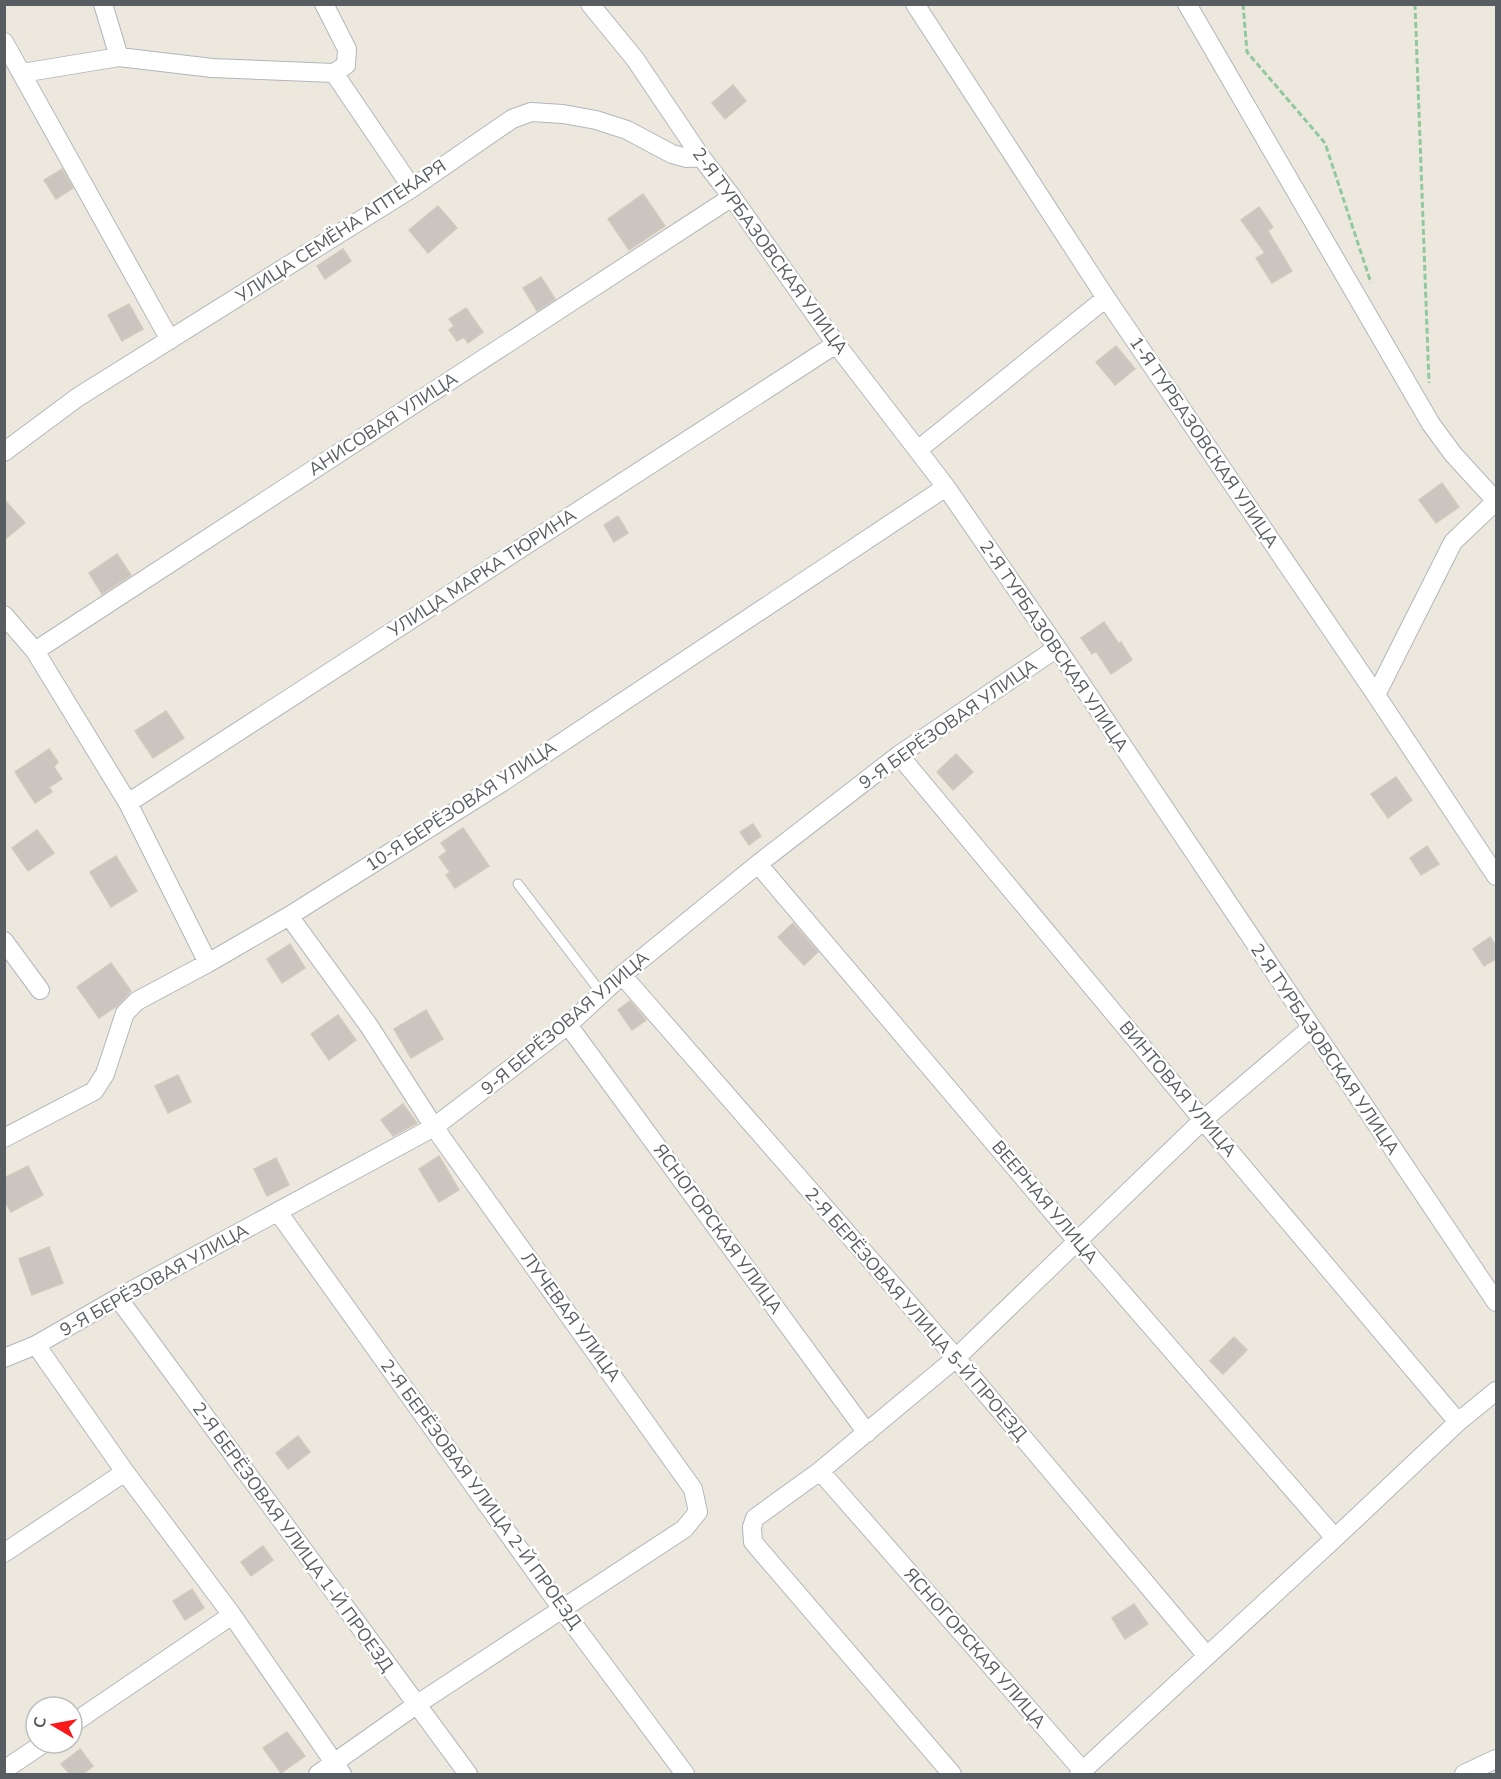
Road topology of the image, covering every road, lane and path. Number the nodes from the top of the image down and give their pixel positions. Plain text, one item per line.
1 (103, 4) edge
2 (324, 4) edge
3 (590, 4) edge
4 (915, 4) edge
5 (1187, 4) edge
6 (1243, 4) edge
7 (1415, 4) edge
8 (4, 42) edge
9 (119, 57) junction
10 (334, 72) junction
11 (22, 73) junction
12 (700, 157) junction
13 (412, 188) junction
14 (732, 197) junction
15 (1371, 284) dead end
16 (1107, 298) junction
17 (170, 340) junction
18 (836, 344) junction
19 (1429, 385) dead end
20 (919, 449) junction
21 (4, 452) edge
22 (946, 487) junction
23 (4, 615) edge
24 (1057, 648) junction
25 (35, 651) junction
26 (1376, 695) junction
27 (899, 755) junction
28 (128, 803) junction
29 (758, 864) junction
30 (1497, 876) edge
31 (518, 884) dead end
32 (289, 915) junction
33 (4, 941) edge
34 (208, 963) junction
35 (622, 975) junction
36 (40, 990) dead end
37 (602, 994) junction
38 (568, 1025) junction
39 (1311, 1028) junction
40 (1203, 1120) junction
41 (434, 1127) junction
42 (4, 1138) edge
43 (278, 1212) junction
44 (1078, 1242) junction
45 (118, 1298) junction
46 (1497, 1302) edge
47 (36, 1346) junction
48 (4, 1358) edge
49 (956, 1358) junction
50 (1497, 1391) edge
51 (1458, 1422) junction
52 (867, 1433) junction
53 (820, 1471) junction
54 (125, 1472) junction
55 (1335, 1538) junction
56 (4, 1554) edge
57 (562, 1608) junction
58 (232, 1615) junction
59 (1207, 1656) junction
60 (416, 1705) junction
61 (84, 1716) edge
62 (26, 1755) edge
63 (1497, 1759) edge
64 (338, 1769) edge
65 (4, 1770) edge
66 (1081, 1773) edge
67 (318, 1774) edge
68 (468, 1774) edge
69 (686, 1774) edge
70 (952, 1774) edge
71 (1464, 1774) edge

1 - 9 street
2 - 10 street
3 - 12 street, 2-Я ТУРБАЗОВСКАЯ УЛИЦА
4 - 16 street, 1-Я ТУРБАЗОВСКАЯ УЛИЦА
5 - 26 street
6 - 15 path
7 - 19 path
8 - 11 street
9 - 10 street
9 - 11 street
10 - 13 street
11 - 17 street
12 - 13 street, УЛИЦА СЕМЁНА АПТЕКАРЯ
12 - 14 street, 2-Я ТУРБАЗОВСКАЯ УЛИЦА
13 - 17 street, УЛИЦА СЕМЁНА АПТЕКАРЯ
14 - 18 street, 2-Я ТУРБАЗОВСКАЯ УЛИЦА
14 - 25 street, АНИСОВАЯ УЛИЦА
16 - 20 street
16 - 26 street, 1-Я ТУРБАЗОВСКАЯ УЛИЦА
17 - 21 street, УЛИЦА СЕМЁНА АПТЕКАРЯ
18 - 20 street, 2-Я ТУРБАЗОВСКАЯ УЛИЦА
18 - 28 street, УЛИЦА МАРКА ТЮРИНА
20 - 22 street, 2-Я ТУРБАЗОВСКАЯ УЛИЦА
22 - 24 street, 2-Я ТУРБАЗОВСКАЯ УЛИЦА
22 - 32 street, 10-Я БЕРЁЗОВАЯ УЛИЦА
23 - 25 street
24 - 27 street, 9-Я БЕРЁЗОВАЯ УЛИЦА
24 - 39 street, 2-Я ТУРБАЗОВСКАЯ УЛИЦА
25 - 28 street
26 - 30 street, 1-Я ТУРБАЗОВСКАЯ УЛИЦА
27 - 29 street, 9-Я БЕРЁЗОВАЯ УЛИЦА
27 - 40 street, ВИНТОВАЯ УЛИЦА
28 - 34 street
29 - 35 street, 9-Я БЕРЁЗОВАЯ УЛИЦА
29 - 44 street, ВЕЕРНАЯ УЛИЦА
31 - 37 lane
32 - 34 street, 10-Я БЕРЁЗОВАЯ УЛИЦА
32 - 41 street, ЛУЧЕВАЯ УЛИЦА
33 - 36 street
34 - 42 street, 10-Я БЕРЁЗОВАЯ УЛИЦА
35 - 37 street, 9-Я БЕРЁЗОВАЯ УЛИЦА
35 - 49 street, 2-Я БЕРЁЗОВАЯ УЛИЦА 5-Й ПРОЕЗД
37 - 38 street, 9-Я БЕРЁЗОВАЯ УЛИЦА
38 - 41 street, 9-Я БЕРЁЗОВАЯ УЛИЦА
38 - 52 street, ЯСНОГОРСКАЯ УЛИЦА
39 - 40 street
39 - 46 street, 2-Я ТУРБАЗОВСКАЯ УЛИЦА
40 - 44 street
40 - 51 street, ВИНТОВАЯ УЛИЦА
41 - 43 street, 9-Я БЕРЁЗОВАЯ УЛИЦА
41 - 57 street, ЛУЧЕВАЯ УЛИЦА
43 - 45 street, 9-Я БЕРЁЗОВАЯ УЛИЦА
43 - 57 street, 2-Я БЕРЁЗОВАЯ УЛИЦА 2-Й ПРОЕЗД
44 - 49 street
44 - 55 street, ВЕЕРНАЯ УЛИЦА
45 - 47 street, 9-Я БЕРЁЗОВАЯ УЛИЦА
45 - 60 street, 2-Я БЕРЁЗОВАЯ УЛИЦА 1-Й ПРОЕЗД
47 - 48 street, 9-Я БЕРЁЗОВАЯ УЛИЦА
47 - 54 street
49 - 52 street
49 - 59 street, 2-Я БЕРЁЗОВАЯ УЛИЦА 5-Й ПРОЕЗД
50 - 51 street
51 - 55 street
52 - 53 street
53 - 66 street, ЯСНОГОРСКАЯ УЛИЦА
53 - 70 street
54 - 56 street
54 - 58 street
55 - 59 street
57 - 60 street
57 - 69 street, 2-Я БЕРЁЗОВАЯ УЛИЦА 2-Й ПРОЕЗД
58 - 61 street
58 - 64 street
59 - 66 street
60 - 64 street
60 - 68 street, 2-Я БЕРЁЗОВАЯ УЛИЦА 1-Й ПРОЕЗД
62 - 65 street
63 - 71 street
64 - 67 street

